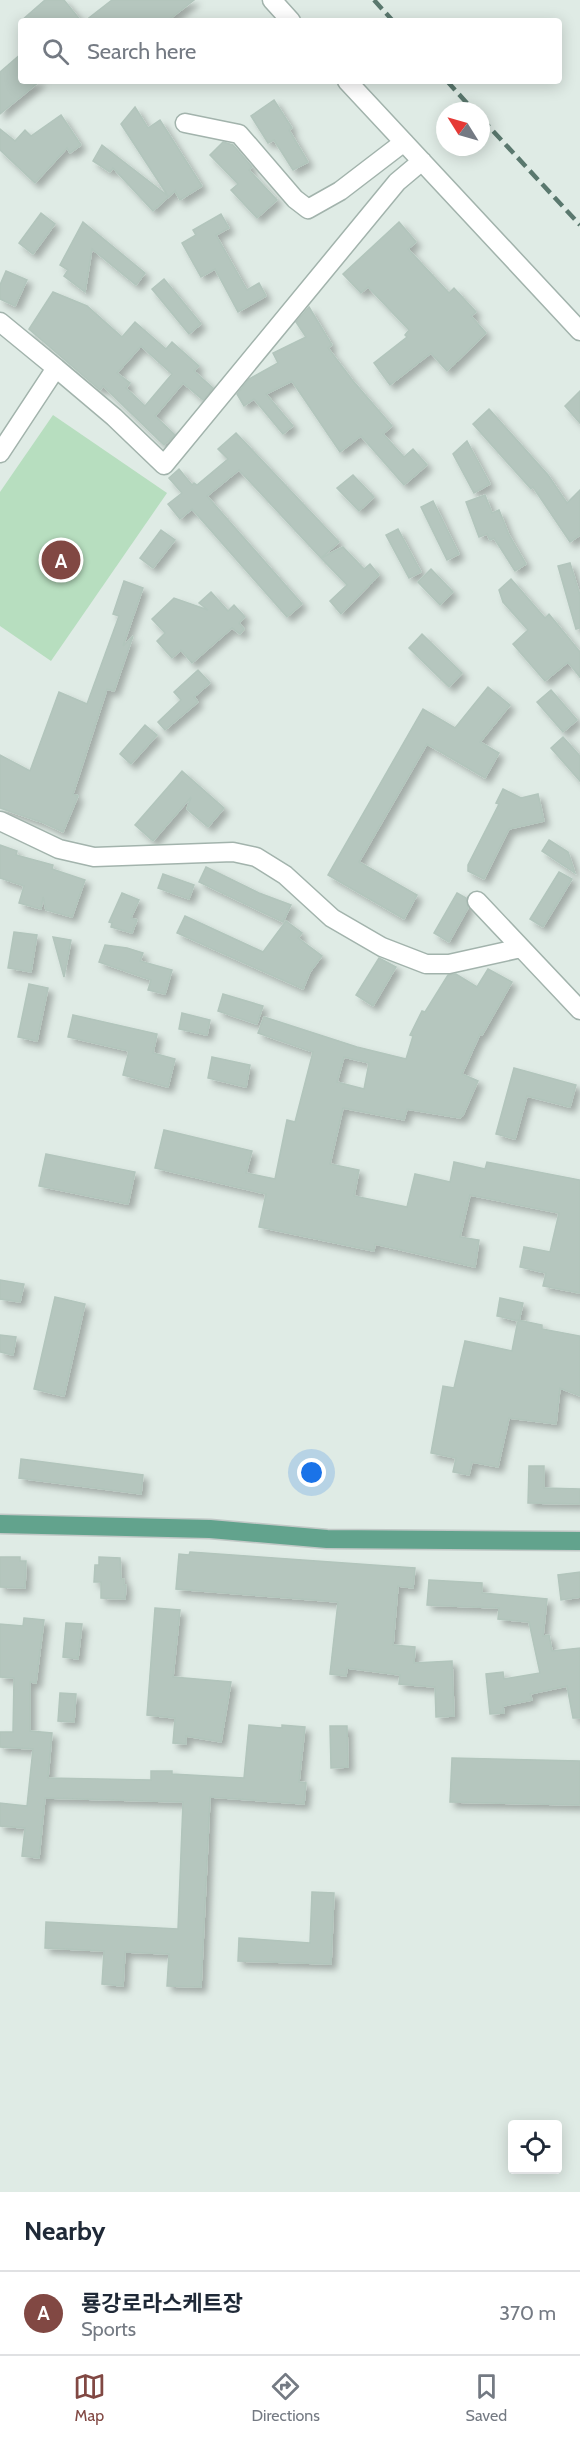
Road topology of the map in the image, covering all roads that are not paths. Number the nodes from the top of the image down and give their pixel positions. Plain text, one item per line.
1 (272, 0) edge
2 (288, 18) edge
3 (350, 84) edge
4 (185, 123) dead end
5 (404, 142) junction
6 (422, 161) junction
7 (0, 322) edge
8 (580, 331) edge
9 (56, 368) junction
10 (0, 453) edge
11 (0, 821) edge
12 (477, 901) dead end
13 (521, 948) junction
14 (580, 1010) edge
15 (0, 1524) edge
16 (580, 1541) edge

1 - 2 street
3 - 5 street
4 - 5 street
5 - 6 street
6 - 8 street
6 - 9 street
7 - 9 street
9 - 10 street
11 - 13 street
12 - 13 street
13 - 14 street
15 - 16 main road

